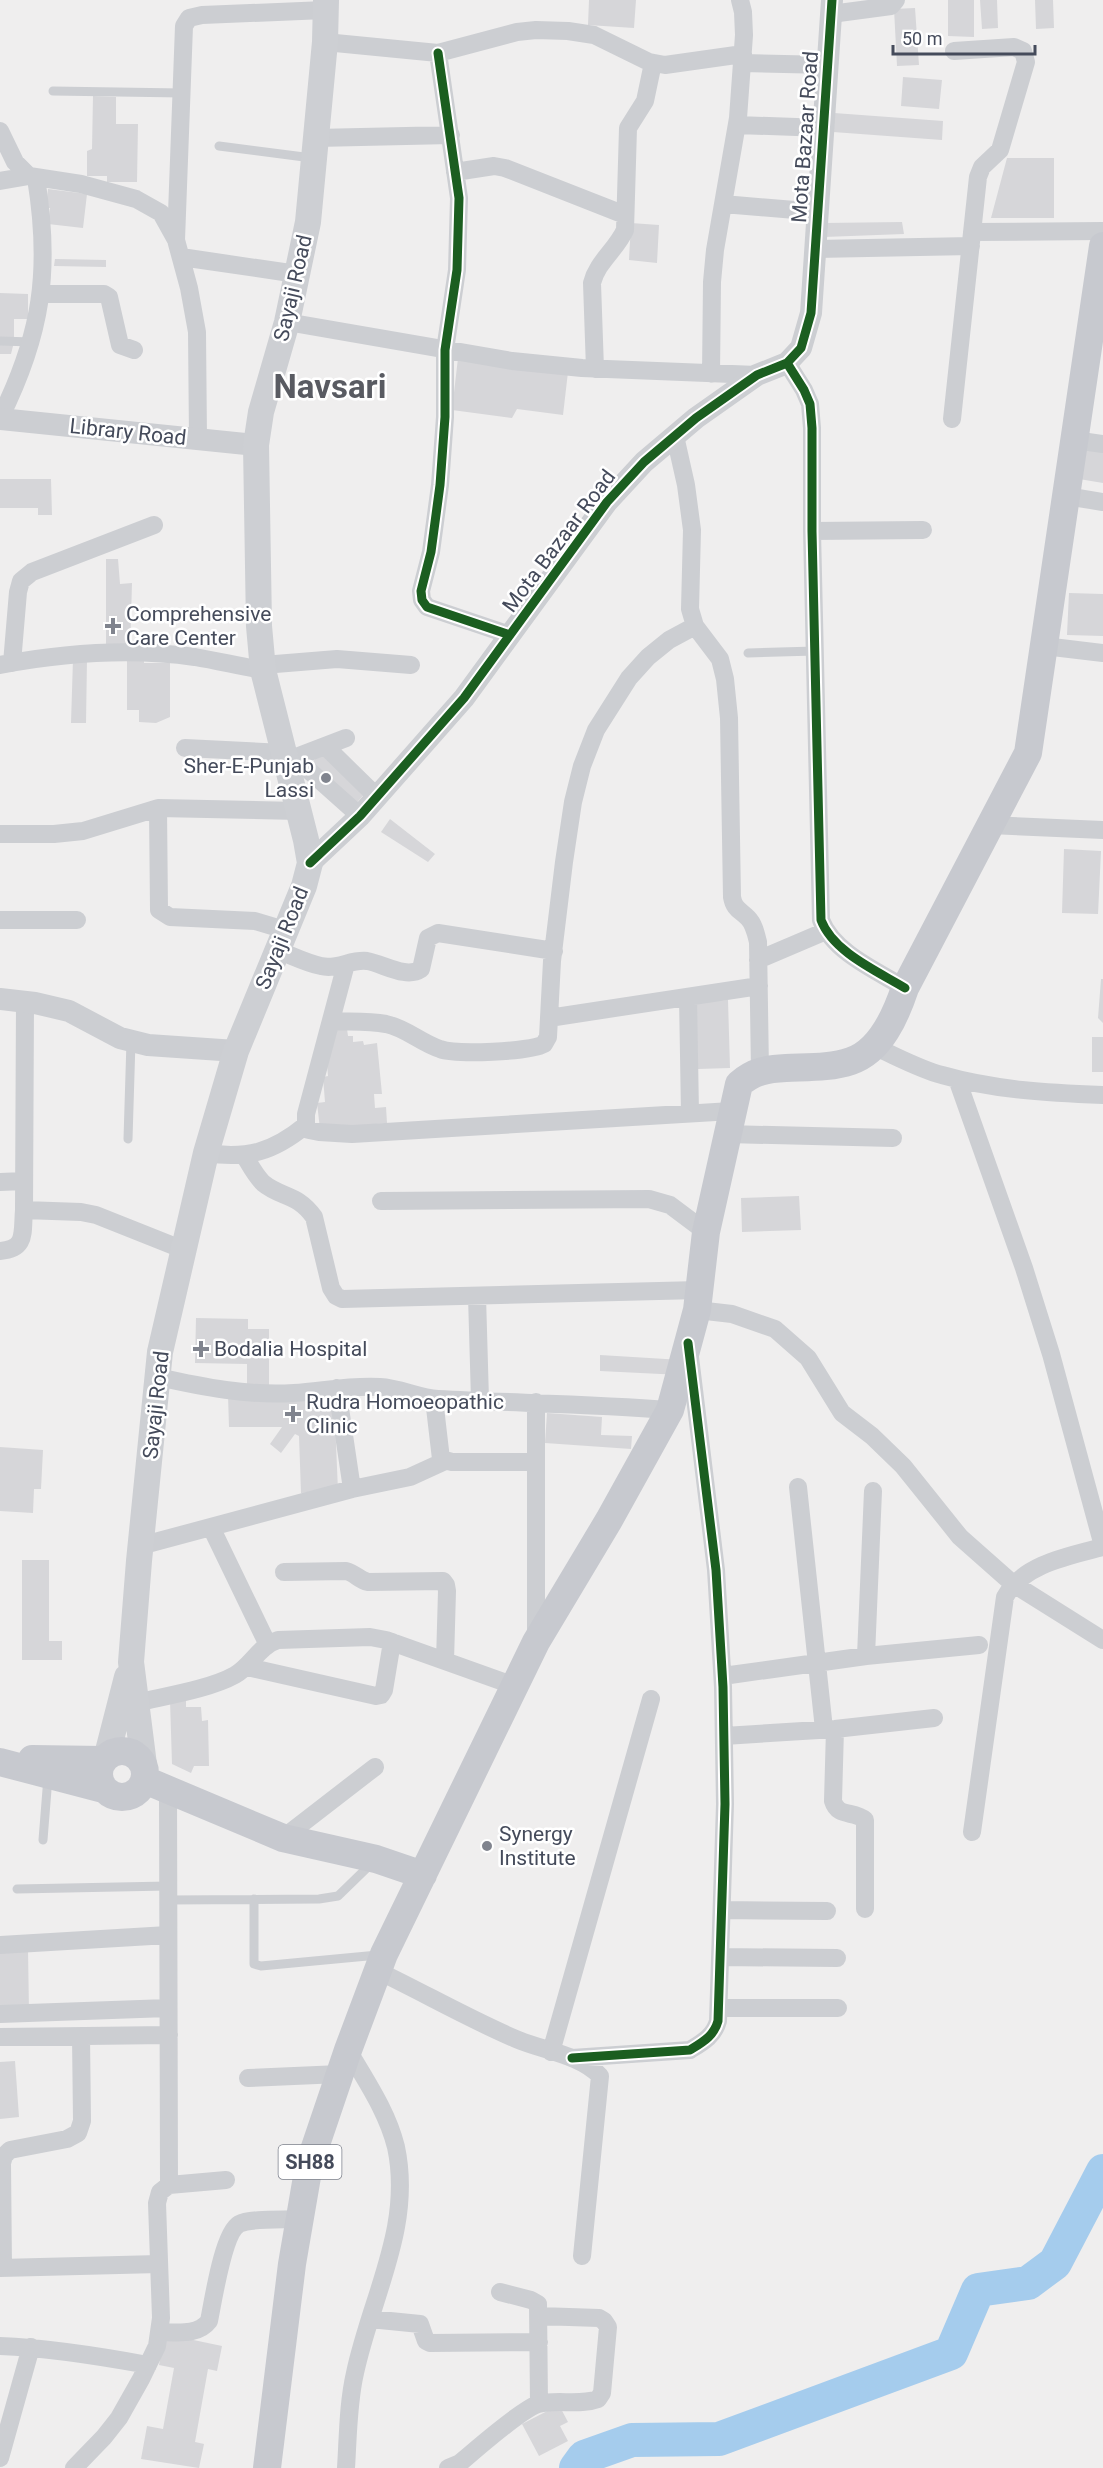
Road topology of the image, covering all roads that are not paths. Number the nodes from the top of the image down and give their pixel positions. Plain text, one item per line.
1 (740, 0) edge
2 (896, 0) edge
3 (325, 5) edge
4 (225, 7) edge
5 (831, 7) edge
6 (325, 42) junction
7 (954, 51) dead end
8 (438, 53) junction
9 (742, 59) junction
10 (652, 63) junction
11 (828, 65) junction
12 (53, 91) dead end
13 (182, 93) junction
14 (737, 125) junction
15 (824, 128) junction
16 (0, 131) edge
17 (451, 135) junction
18 (219, 146) dead end
19 (315, 148) junction
20 (455, 172) junction
21 (32, 177) junction
22 (0, 181) edge
23 (723, 204) junction
24 (819, 212) junction
25 (625, 215) junction
26 (1103, 231) edge
27 (971, 239) junction
28 (1103, 246) edge
29 (178, 249) junction
30 (816, 249) junction
31 (297, 274) junction
32 (41, 294) junction
33 (1099, 296) edge
34 (286, 322) junction
35 (0, 341) edge
36 (32, 342) junction
37 (134, 350) dead end
38 (445, 350) junction
39 (788, 363) junction
40 (594, 369) junction
41 (711, 374) junction
42 (757, 375) junction
43 (0, 418) edge
44 (952, 419) dead end
45 (675, 436) junction
46 (198, 440) junction
47 (1074, 440) junction
48 (1103, 444) edge
49 (256, 445) junction
50 (1066, 496) junction
51 (1103, 502) edge
52 (154, 525) dead end
53 (923, 530) dead end
54 (812, 531) junction
55 (694, 626) junction
56 (510, 635) junction
57 (1044, 646) junction
58 (815, 651) junction
59 (748, 653) dead end
60 (1103, 653) edge
61 (6, 664) edge
62 (411, 665) dead end
63 (263, 667) junction
64 (346, 738) dead end
65 (325, 747) junction
66 (184, 748) dead end
67 (289, 757) junction
68 (377, 797) junction
69 (158, 808) junction
70 (299, 811) junction
71 (360, 816) junction
72 (990, 825) junction
73 (1103, 830) edge
74 (0, 834) edge
75 (310, 863) junction
76 (0, 920) edge
77 (76, 920) dead end
78 (826, 932) junction
79 (281, 940) junction
80 (554, 951) junction
81 (758, 960) junction
82 (346, 964) junction
83 (759, 986) junction
84 (905, 988) junction
85 (688, 997) junction
86 (0, 999) edge
87 (25, 1002) junction
88 (549, 1018) junction
89 (331, 1021) junction
90 (131, 1041) junction
91 (873, 1046) junction
92 (236, 1051) junction
93 (760, 1071) junction
94 (957, 1079) junction
95 (1103, 1095) edge
96 (690, 1113) junction
97 (730, 1122) junction
98 (306, 1125) junction
99 (893, 1138) dead end
100 (128, 1139) dead end
101 (206, 1153) junction
102 (244, 1155) junction
103 (24, 1181) junction
104 (0, 1182) edge
105 (381, 1201) dead end
106 (24, 1210) junction
107 (706, 1232) junction
108 (184, 1250) junction
109 (0, 1251) edge
110 (477, 1296) junction
111 (698, 1300) junction
112 (688, 1343) junction
113 (158, 1377) junction
114 (337, 1388) junction
115 (434, 1399) junction
116 (480, 1400) junction
117 (536, 1402) junction
118 (670, 1410) junction
119 (445, 1461) junction
120 (536, 1462) junction
121 (798, 1487) dead end
122 (352, 1489) junction
123 (873, 1491) dead end
124 (211, 1527) junction
125 (140, 1546) junction
126 (1103, 1546) edge
127 (284, 1572) dead end
128 (1012, 1583) junction
129 (1103, 1640) edge
130 (392, 1642) junction
131 (536, 1642) junction
132 (267, 1643) junction
133 (979, 1645) dead end
134 (866, 1656) junction
135 (445, 1661) junction
136 (131, 1662) junction
137 (817, 1664) junction
138 (247, 1666) junction
139 (723, 1676) junction
140 (515, 1686) junction
141 (651, 1699) dead end
142 (136, 1703) junction
143 (934, 1718) dead end
144 (830, 1729) junction
145 (724, 1736) junction
146 (105, 1758) junction
147 (0, 1760) edge
148 (375, 1767) dead end
149 (48, 1774) junction
150 (152, 1778) junction
151 (103, 1789) junction
152 (972, 1832) dead end
153 (283, 1838) junction
154 (43, 1839) dead end
155 (376, 1859) junction
156 (423, 1875) junction
157 (17, 1888) dead end
158 (168, 1893) junction
159 (254, 1899) junction
160 (865, 1909) dead end
161 (722, 1910) junction
162 (827, 1911) dead end
163 (168, 1935) junction
164 (0, 1946) edge
165 (720, 1957) junction
166 (837, 1958) dead end
167 (381, 1963) junction
168 (168, 2008) junction
169 (719, 2008) junction
170 (838, 2008) dead end
171 (0, 2014) edge
172 (168, 2035) junction
173 (81, 2036) junction
174 (0, 2037) edge
175 (551, 2052) junction
176 (572, 2058) junction
177 (344, 2062) junction
178 (248, 2078) dead end
179 (226, 2180) dead end
180 (169, 2185) junction
181 (300, 2219) junction
182 (582, 2256) dead end
183 (159, 2264) junction
184 (1, 2268) edge
185 (500, 2292) dead end
186 (539, 2316) junction
187 (370, 2319) junction
188 (160, 2332) junction
189 (539, 2342) junction
190 (0, 2346) edge
191 (32, 2347) junction
192 (148, 2365) junction
193 (539, 2404) junction
194 (0, 2458) edge
195 (74, 2468) edge
196 (267, 2468) edge
197 (346, 2468) edge
198 (448, 2468) edge

1 - 9 street
2 - 5 street
3 - 4 street
3 - 6 main road, Sayaji Road
4 - 13 street
5 - 11 street, Mota Bazaar Road
6 - 8 street
6 - 19 main road, Sayaji Road
7 - 27 street
8 - 10 street
8 - 17 street
9 - 10 street
9 - 11 street
9 - 14 street
10 - 25 street
11 - 15 street, Mota Bazaar Road
12 - 13 lane
13 - 29 street
14 - 15 street
14 - 23 street
15 - 24 street, Mota Bazaar Road
16 - 21 street
17 - 19 street
17 - 20 street
18 - 19 lane
19 - 31 main road, Sayaji Road
20 - 25 street
20 - 38 street
21 - 22 street
21 - 29 street
21 - 32 street
23 - 24 street
23 - 41 street
24 - 30 street, Mota Bazaar Road
25 - 40 street
26 - 27 street
27 - 30 street
27 - 44 street
28 - 33 main road
29 - 31 street
29 - 46 street
30 - 39 street, Mota Bazaar Road
31 - 34 main road, Sayaji Road
32 - 36 street
32 - 37 street
33 - 47 main road
34 - 38 street
34 - 49 main road, Sayaji Road
35 - 36 lane
36 - 43 street
38 - 40 street
38 - 56 street
39 - 42 street, Mota Bazaar Road
39 - 54 street
40 - 41 street
41 - 42 street
42 - 45 street, Mota Bazaar Road
43 - 46 street, Library Road
45 - 55 street
45 - 56 street, Mota Bazaar Road
46 - 49 street, Library Road
47 - 48 street
47 - 50 main road
49 - 63 main road, Sayaji Road
50 - 51 street
50 - 57 main road
52 - 61 street
53 - 54 street
54 - 58 street
55 - 80 street
55 - 81 street
56 - 68 street, Mota Bazaar Road
57 - 60 street
57 - 72 main road
58 - 59 lane
58 - 78 street
61 - 63 street
62 - 63 street
63 - 67 main road, Sayaji Road
64 - 65 street
65 - 67 street
65 - 68 street
66 - 67 street
67 - 70 main road, Sayaji Road
67 - 71 street
68 - 71 street, Mota Bazaar Road
69 - 70 street
69 - 74 street
69 - 79 street
70 - 75 main road, Sayaji Road
71 - 75 street, Mota Bazaar Road
72 - 73 street
72 - 84 main road
75 - 79 main road, Sayaji Road
76 - 77 street
78 - 81 street
78 - 84 street
79 - 82 street
79 - 92 main road, Sayaji Road
80 - 82 street
80 - 88 street
81 - 83 street
82 - 89 street
83 - 85 street
83 - 93 street
84 - 91 main road
85 - 88 street
85 - 96 street
86 - 87 street
87 - 90 street
87 - 103 street
88 - 89 street
89 - 98 street
90 - 92 street
90 - 100 lane
91 - 93 main road
91 - 94 street
92 - 101 main road, Sayaji Road
93 - 97 main road
94 - 95 street
94 - 126 street
96 - 97 street
96 - 98 street
97 - 99 street
97 - 107 main road
98 - 102 street
101 - 102 street
101 - 108 main road, Sayaji Road
102 - 110 street
103 - 104 street
103 - 106 street
105 - 107 street
106 - 108 street
106 - 109 street
107 - 111 main road
108 - 113 main road, Sayaji Road
110 - 111 street
110 - 116 street
111 - 112 main road
111 - 128 street
112 - 118 main road
112 - 139 street
113 - 114 street
113 - 125 main road, Sayaji Road
114 - 115 street
114 - 122 street
115 - 116 street
115 - 119 street
116 - 117 street
117 - 118 street
117 - 120 street
118 - 131 main road
119 - 120 street
119 - 122 street
120 - 131 street
121 - 137 street
122 - 124 street
123 - 134 street
124 - 125 street
124 - 132 street
125 - 136 main road, Sayaji Road
126 - 128 street
127 - 135 street
128 - 129 street
128 - 152 street
130 - 132 street
130 - 135 street
130 - 138 street
131 - 140 main road
132 - 138 street
133 - 134 street
134 - 137 street
135 - 140 street
136 - 142 main road, Sayaji Road
136 - 146 main road
137 - 139 street
137 - 144 street
138 - 142 street
139 - 145 street
140 - 156 main road
141 - 175 street
142 - 150 main road, Sayaji Road
143 - 144 street
144 - 145 street
144 - 160 street
145 - 161 street
146 - 147 main road
146 - 150 main road
146 - 151 main road
147 - 149 main road
148 - 153 street
149 - 151 main road
149 - 154 lane
150 - 151 main road
150 - 153 main road
150 - 158 street
153 - 155 main road
155 - 156 main road
155 - 159 lane
156 - 167 main road, SH88
157 - 158 lane
158 - 159 lane
158 - 163 street
159 - 167 lane
161 - 162 street
161 - 165 street
163 - 164 street
163 - 168 street
165 - 166 street
165 - 169 street
167 - 175 street
167 - 177 main road, SH88
168 - 171 street
168 - 172 street
169 - 170 street
169 - 176 street
172 - 173 street
172 - 180 street
173 - 174 street
173 - 184 street
175 - 176 street
176 - 182 street
177 - 178 street
177 - 181 main road, SH88
177 - 187 street
179 - 180 street
180 - 183 street
181 - 188 street
181 - 196 main road, SH88
183 - 184 street
183 - 188 street
185 - 186 street
186 - 189 street
186 - 193 street
187 - 189 street
187 - 197 street
188 - 192 street
189 - 193 street
190 - 191 street
191 - 192 street
191 - 194 street
192 - 195 street
193 - 198 street

